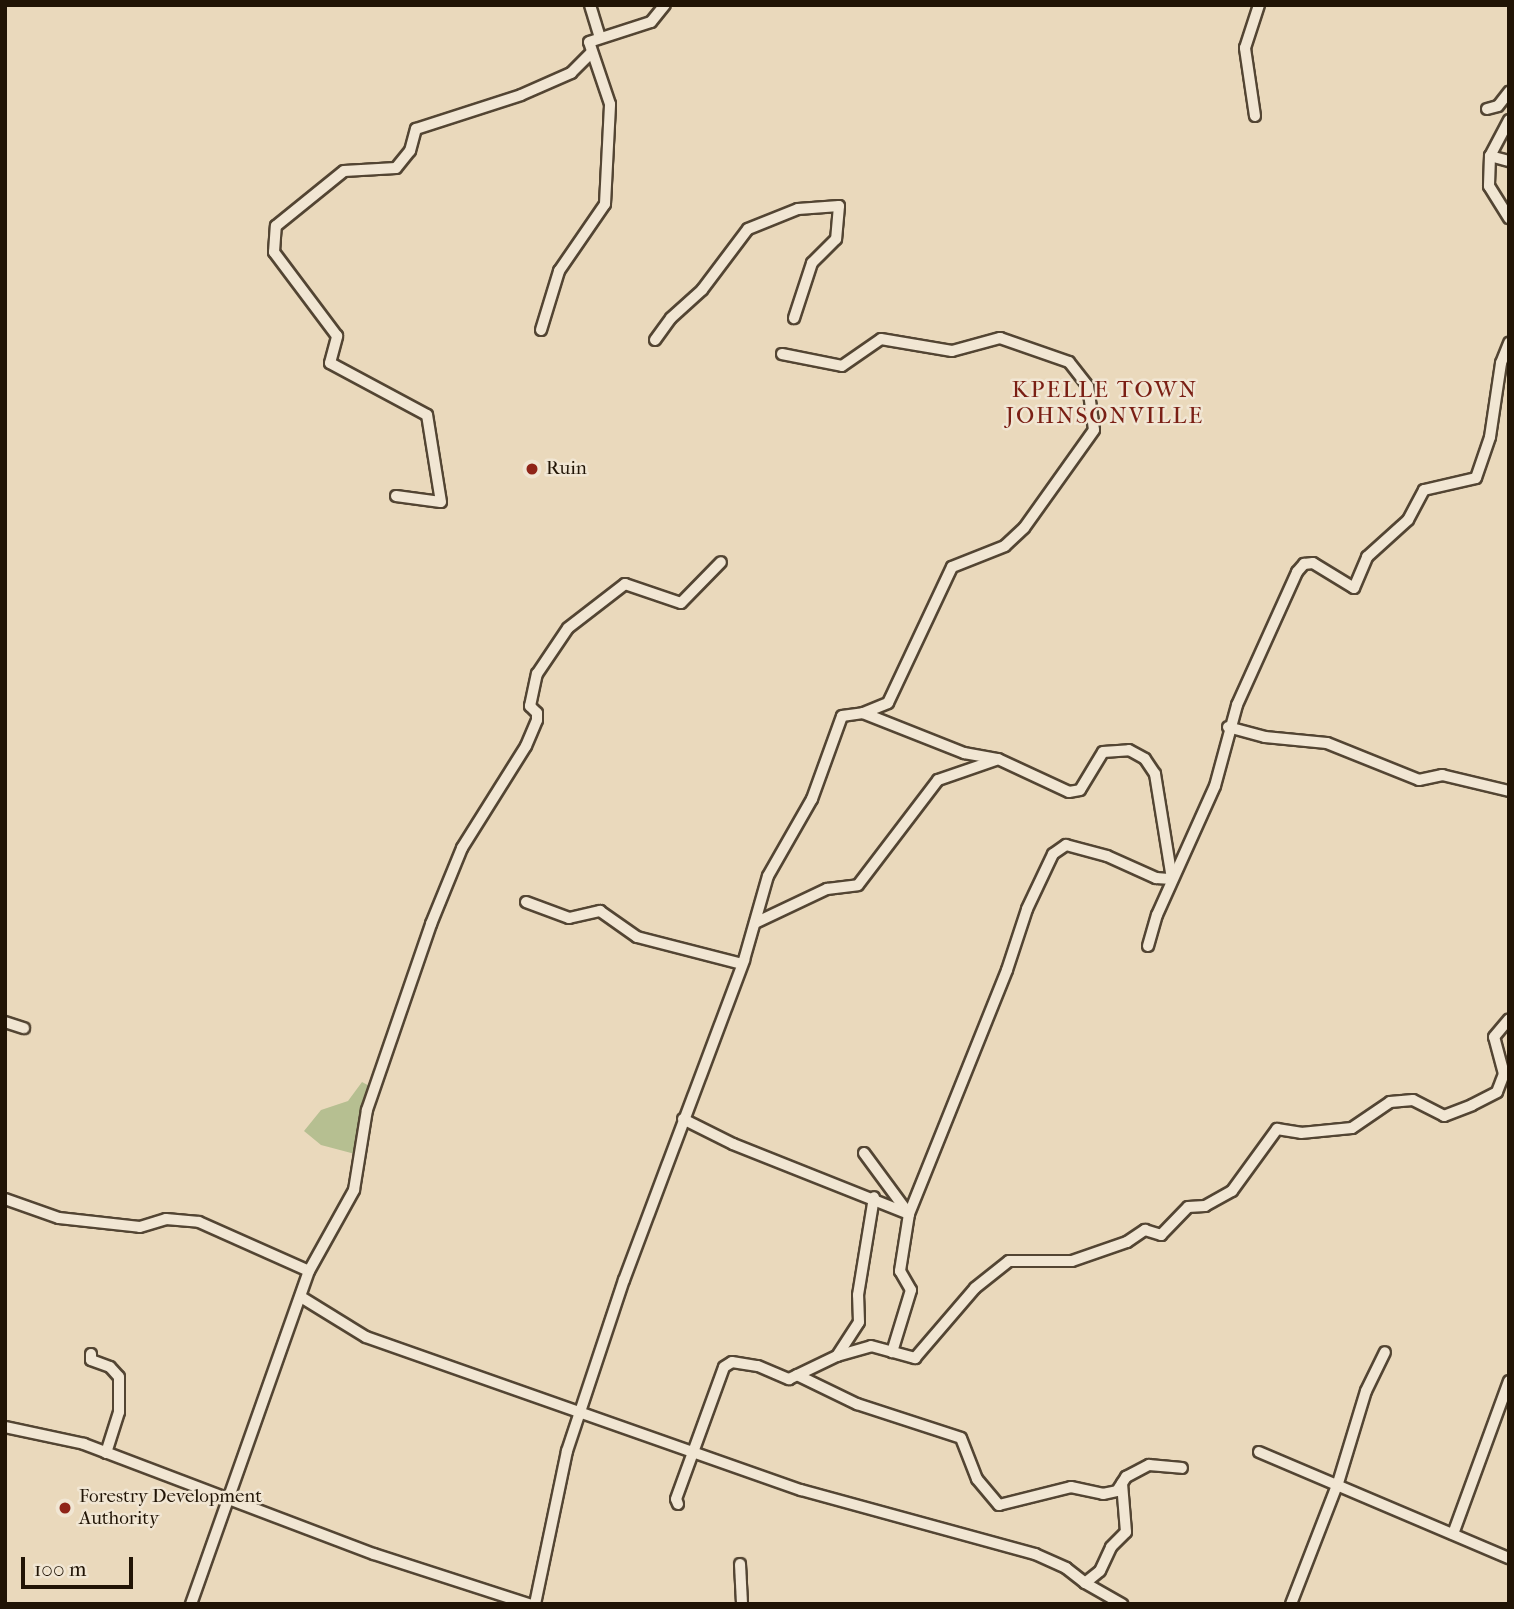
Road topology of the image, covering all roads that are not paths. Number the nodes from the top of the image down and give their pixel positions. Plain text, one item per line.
1 (590, 5) edge
2 (665, 5) edge
3 (1259, 5) edge
4 (599, 35) junction
5 (590, 54) junction
6 (1509, 92) edge
7 (1487, 109) dead end
8 (1255, 116) dead end
9 (1509, 120) edge
10 (1490, 156) junction
11 (1509, 161) edge
12 (1509, 218) edge
13 (794, 318) dead end
14 (541, 330) dead end
15 (655, 340) dead end
16 (1509, 343) edge
17 (782, 354) dead end
18 (1504, 389) edge
19 (396, 496) dead end
20 (721, 562) dead end
21 (863, 713) junction
22 (1228, 727) junction
23 (998, 760) junction
24 (1509, 791) edge
25 (1172, 879) junction
26 (526, 902) dead end
27 (755, 923) junction
28 (1148, 946) dead end
29 (742, 964) junction
30 (1509, 1019) edge
31 (5, 1022) edge
32 (24, 1028) dead end
33 (684, 1119) junction
34 (864, 1153) dead end
35 (874, 1197) junction
36 (5, 1199) edge
37 (909, 1214) junction
38 (309, 1271) junction
39 (301, 1297) junction
40 (892, 1352) junction
41 (1385, 1352) dead end
42 (91, 1354) dead end
43 (837, 1356) junction
44 (797, 1375) junction
45 (1509, 1381) edge
46 (582, 1412) junction
47 (5, 1427) edge
48 (695, 1452) junction
49 (1259, 1452) dead end
50 (106, 1453) junction
51 (1182, 1468) dead end
52 (1122, 1483) junction
53 (1338, 1483) junction
54 (229, 1500) junction
55 (678, 1504) dead end
56 (1453, 1534) junction
57 (1509, 1558) edge
58 (740, 1564) dead end
59 (1085, 1583) junction
60 (191, 1604) edge
61 (529, 1604) edge
62 (535, 1604) edge
63 (742, 1604) edge
64 (1122, 1604) edge
65 (1291, 1604) edge

1 - 4 street
2 - 4 street
3 - 8 street
4 - 5 street
5 - 14 street
5 - 19 street
6 - 7 street
9 - 10 street
10 - 11 street
10 - 12 street
13 - 15 street
16 - 18 street
17 - 21 street
18 - 22 street
20 - 38 street
21 - 23 street
21 - 27 street
22 - 24 street
22 - 25 street
23 - 25 street
23 - 27 street
25 - 28 street
25 - 37 street
26 - 29 street
27 - 29 street
29 - 33 street
30 - 40 street
31 - 32 street
33 - 35 street
33 - 46 street
34 - 37 street
35 - 37 street
35 - 43 street
36 - 38 street
37 - 40 street
38 - 39 street
39 - 46 street
39 - 54 street
40 - 43 street
41 - 53 street
42 - 50 street
43 - 44 street
44 - 48 street
44 - 52 street
45 - 56 street
46 - 48 street
46 - 62 street
47 - 50 street
48 - 55 street
48 - 59 street
49 - 53 street
50 - 54 street
51 - 52 street
52 - 59 street
53 - 56 street
53 - 65 street
54 - 60 street
54 - 61 street
56 - 57 street
58 - 63 street
59 - 64 street

